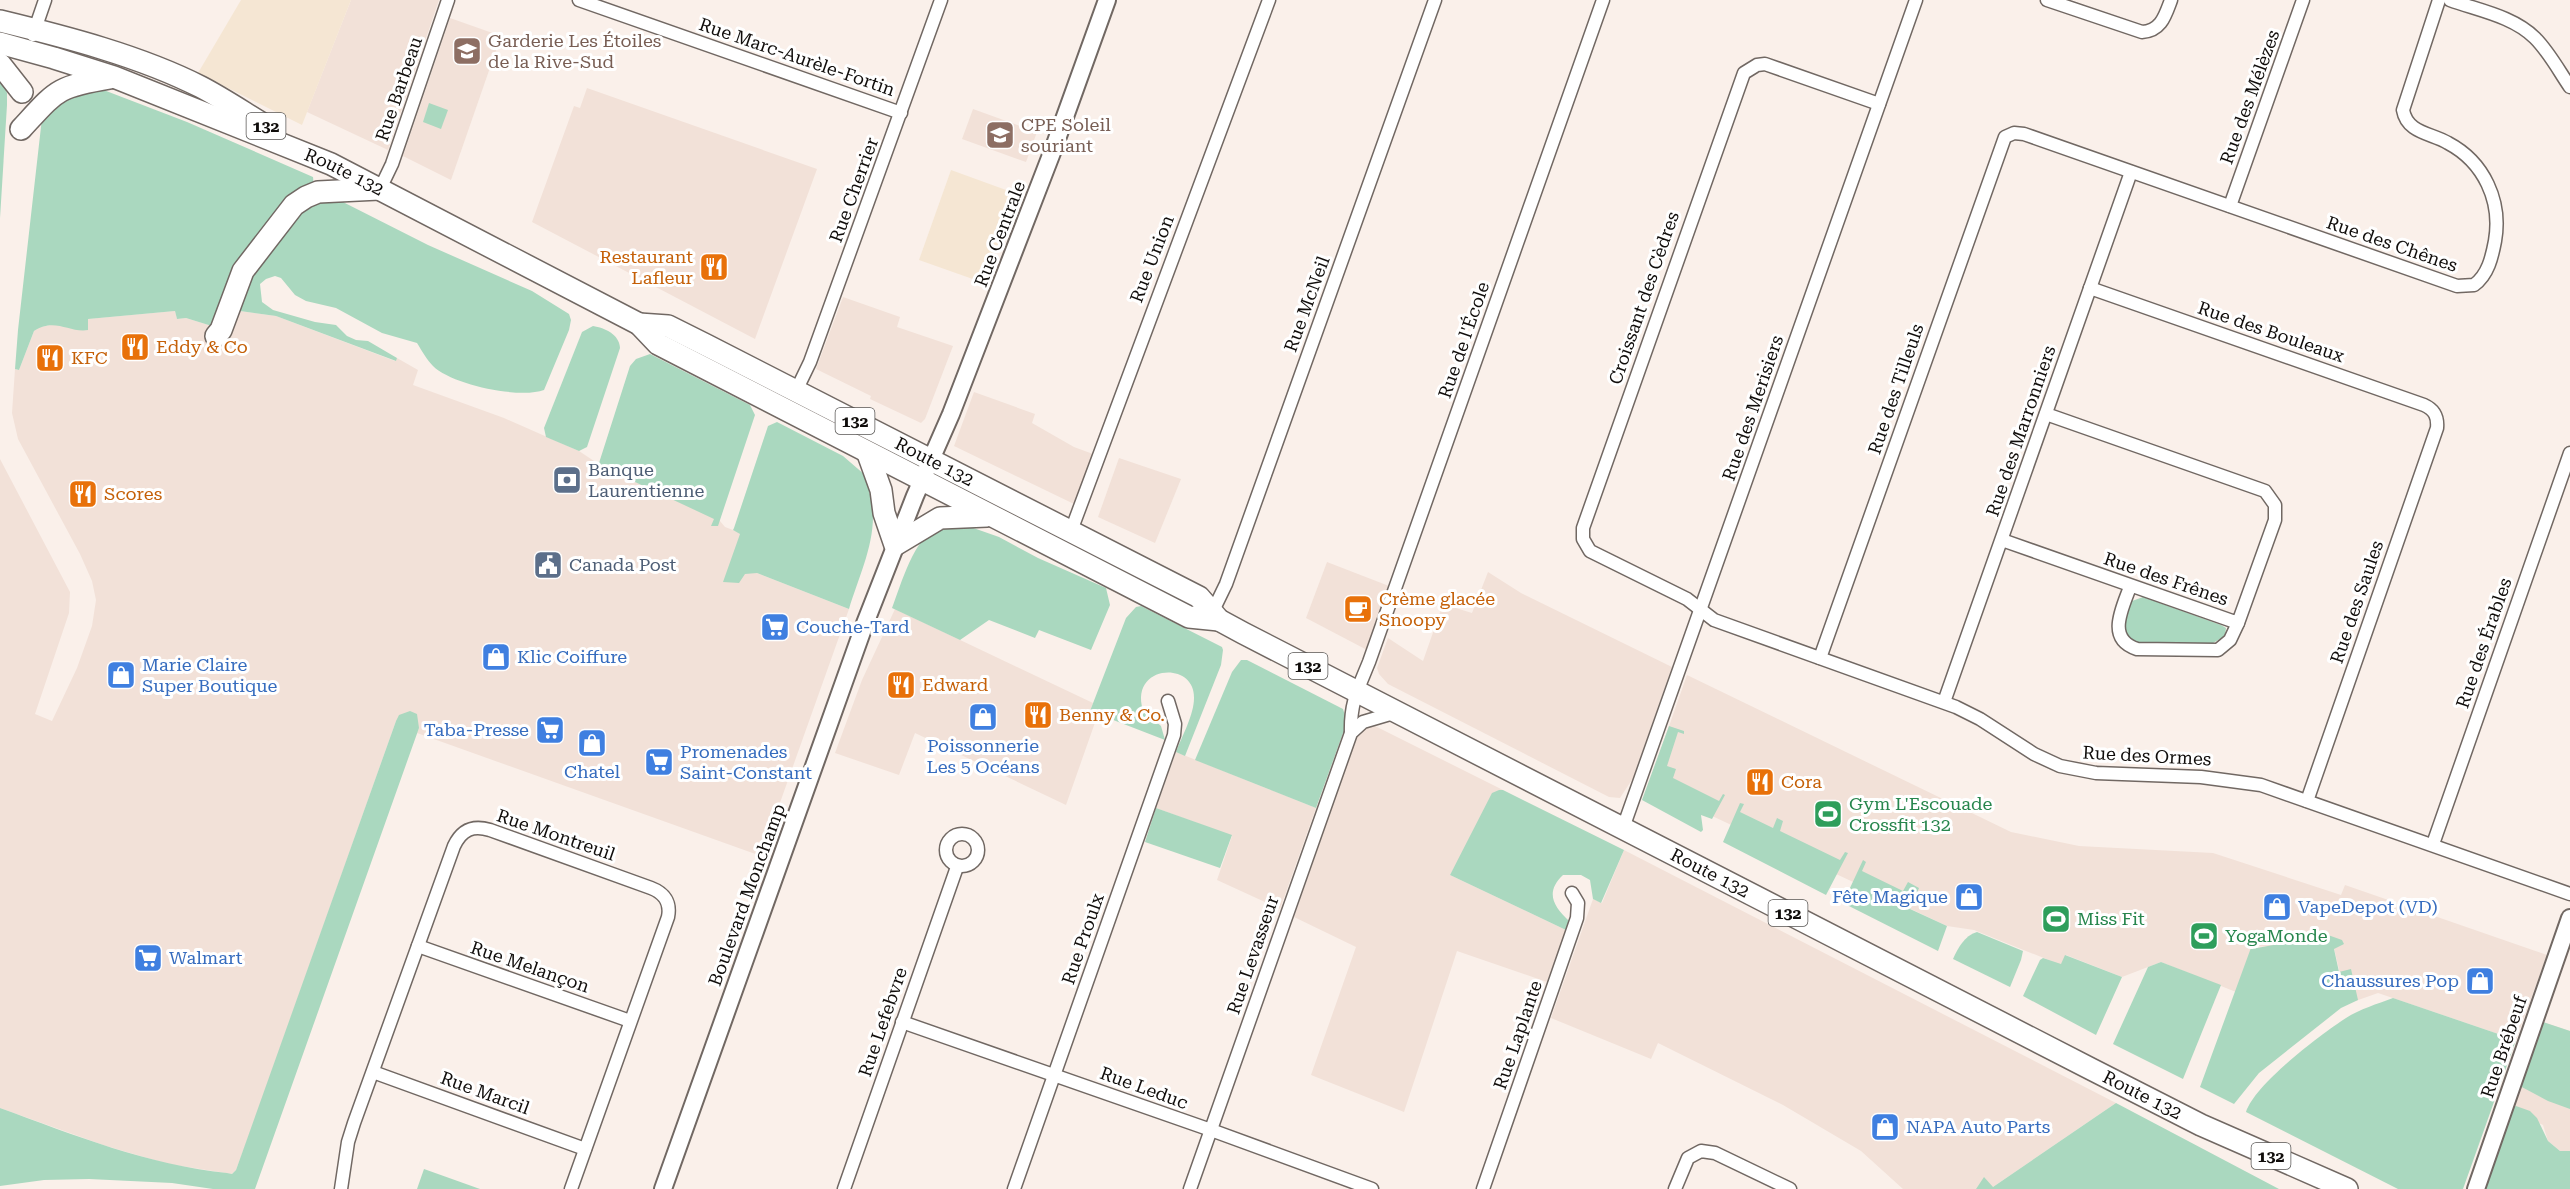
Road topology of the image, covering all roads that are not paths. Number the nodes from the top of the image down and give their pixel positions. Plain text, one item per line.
1 (45, 0) edge
2 (448, 0) edge
3 (579, 0) edge
4 (941, 0) edge
5 (1107, 0) edge
6 (1269, 0) edge
7 (1436, 0) edge
8 (1603, 0) edge
9 (1916, 0) edge
10 (2046, 0) edge
11 (2171, 0) edge
12 (2303, 0) edge
13 (2439, 0) edge
14 (2450, 0) edge
15 (0, 21) edge
16 (34, 30) junction
17 (0, 43) edge
18 (27, 50) junction
19 (0, 64) edge
20 (114, 77) junction
21 (2570, 87) edge
22 (22, 92) dead end
23 (1879, 104) junction
24 (901, 113) junction
25 (21, 129) dead end
26 (2008, 135) joint
27 (331, 164) junction
28 (2131, 172) junction
29 (380, 189) junction
30 (2230, 206) junction
31 (2090, 288) junction
32 (639, 324) junction
33 (216, 336) dead end
34 (796, 391) junction
35 (2046, 414) junction
36 (2436, 416) joint
37 (2570, 453) edge
38 (868, 454) junction
39 (931, 460) junction
40 (922, 480) junction
41 (991, 516) junction
42 (1071, 531) junction
43 (2002, 540) junction
44 (895, 544) junction
45 (2130, 586) junction
46 (1701, 612) junction
47 (1214, 617) junction
48 (2238, 623) junction
49 (1820, 658) junction
50 (1356, 690) junction
51 (1168, 700) dead end
52 (1944, 702) junction
53 (1397, 712) junction
54 (1351, 733) junction
55 (2307, 801) junction
56 (1623, 828) junction
57 (2433, 844) junction
58 (957, 867) dead end
59 (1572, 893) dead end
60 (2570, 894) edge
61 (2570, 918) edge
62 (418, 946) junction
63 (630, 1021) junction
64 (902, 1022) junction
65 (373, 1072) junction
66 (1054, 1075) junction
67 (2201, 1125) junction
68 (1210, 1130) junction
69 (585, 1149) junction
70 (1358, 1186) edge
71 (341, 1189) edge
72 (571, 1189) edge
73 (663, 1189) edge
74 (844, 1189) edge
75 (1014, 1189) edge
76 (1190, 1189) edge
77 (1372, 1189) edge
78 (1483, 1189) edge
79 (1675, 1189) edge
80 (1790, 1189) edge
81 (2310, 1189) edge
82 (2347, 1189) edge
83 (2476, 1189) edge

1 - 16 street
2 - 29 street, Rue Barbeau
3 - 24 street, Rue Marc-Aurèle-Fortin
4 - 24 street, Rue Cherrier
5 - 39 street, Rue Centrale
6 - 42 street, Rue Union
7 - 47 street, Rue McNeil
8 - 50 street, Rue de l'École
9 - 23 street, Rue des Merisiers
10 - 11 street
12 - 30 street, Rue des Mélèzes
13 - 30 street, Rue des Chênes
14 - 21 street
15 - 16 highway, 132
16 - 18 street
16 - 27 highway, 132
17 - 18 highway, Route 132 / 132
18 - 20 highway, Route 132 / 132
19 - 22 highway
20 - 25 highway
20 - 27 highway, Route 132 / 132
23 - 46 street, Rue des Merisiers
23 - 46 street, Croissant des Cèdres
24 - 34 street, Rue Cherrier
26 - 28 street, Rue des Chênes
26 - 49 street, Rue des Tilleuls
27 - 29 highway, Route 132 / 132
28 - 30 street, Rue des Chênes
28 - 31 street, Rue des Marronniers
29 - 32 highway, Route 132 / 132
29 - 33 highway
31 - 35 street, Rue des Marronniers
31 - 36 street, Rue des Bouleaux
32 - 34 highway, Route 132 / 132
32 - 38 highway, Route 132 / 132
34 - 39 highway, Route 132 / 132
35 - 43 street, Rue des Marronniers
35 - 48 street, Rue des Frênes
36 - 55 street, Rue des Saules
37 - 57 street, Rue des Érables
38 - 40 highway, Route 132 / 132
38 - 44 highway
39 - 40 street, Rue Centrale
39 - 42 highway, Route 132 / 132
40 - 41 highway, Route 132 / 132
40 - 44 street, Boulevard Monchamp
41 - 44 highway
41 - 47 highway, Route 132 / 132
42 - 47 highway, Route 132 / 132
43 - 45 street, Rue des Frênes
43 - 52 street, Rue des Marronniers
44 - 73 street, Boulevard Monchamp
45 - 48 street, Rue des Frênes
45 - 48 street
46 - 49 street, Rue des Ormes
46 - 56 street, Rue des Merisiers
47 - 50 highway, Route 132 / 132
49 - 52 street, Rue des Ormes
50 - 53 highway, Route 132 / 132
50 - 54 street, Rue Levasseur
51 - 66 street, Rue Proulx
52 - 55 street, Rue des Ormes
53 - 54 street
53 - 56 highway, Route 132 / 132
54 - 68 street, Rue Levasseur
55 - 57 street, Rue des Ormes
56 - 67 highway, Route 132 / 132
57 - 60 street, Rue des Ormes
58 - 64 street, Rue Lefebvre
59 - 78 street, Rue Laplante
61 - 83 street, Rue Brébeuf
62 - 63 street, Rue Melançon
62 - 63 street, Rue Montreuil
62 - 65 street, Rue Montreuil
63 - 69 street, Rue Montreuil
64 - 66 street, Rue Leduc
64 - 74 street, Rue Lefebvre
65 - 69 street, Rue Marcil
65 - 71 street, Rue Montreuil
66 - 68 street, Rue Leduc
66 - 75 street, Rue Proulx
67 - 81 highway, Route 132 / 132
67 - 82 highway, Route 132 / 132
68 - 70 street, Rue Leduc
68 - 76 street, Rue Levasseur
69 - 72 street, Rue Montreuil
70 - 77 street, Rue Leduc
79 - 80 street

